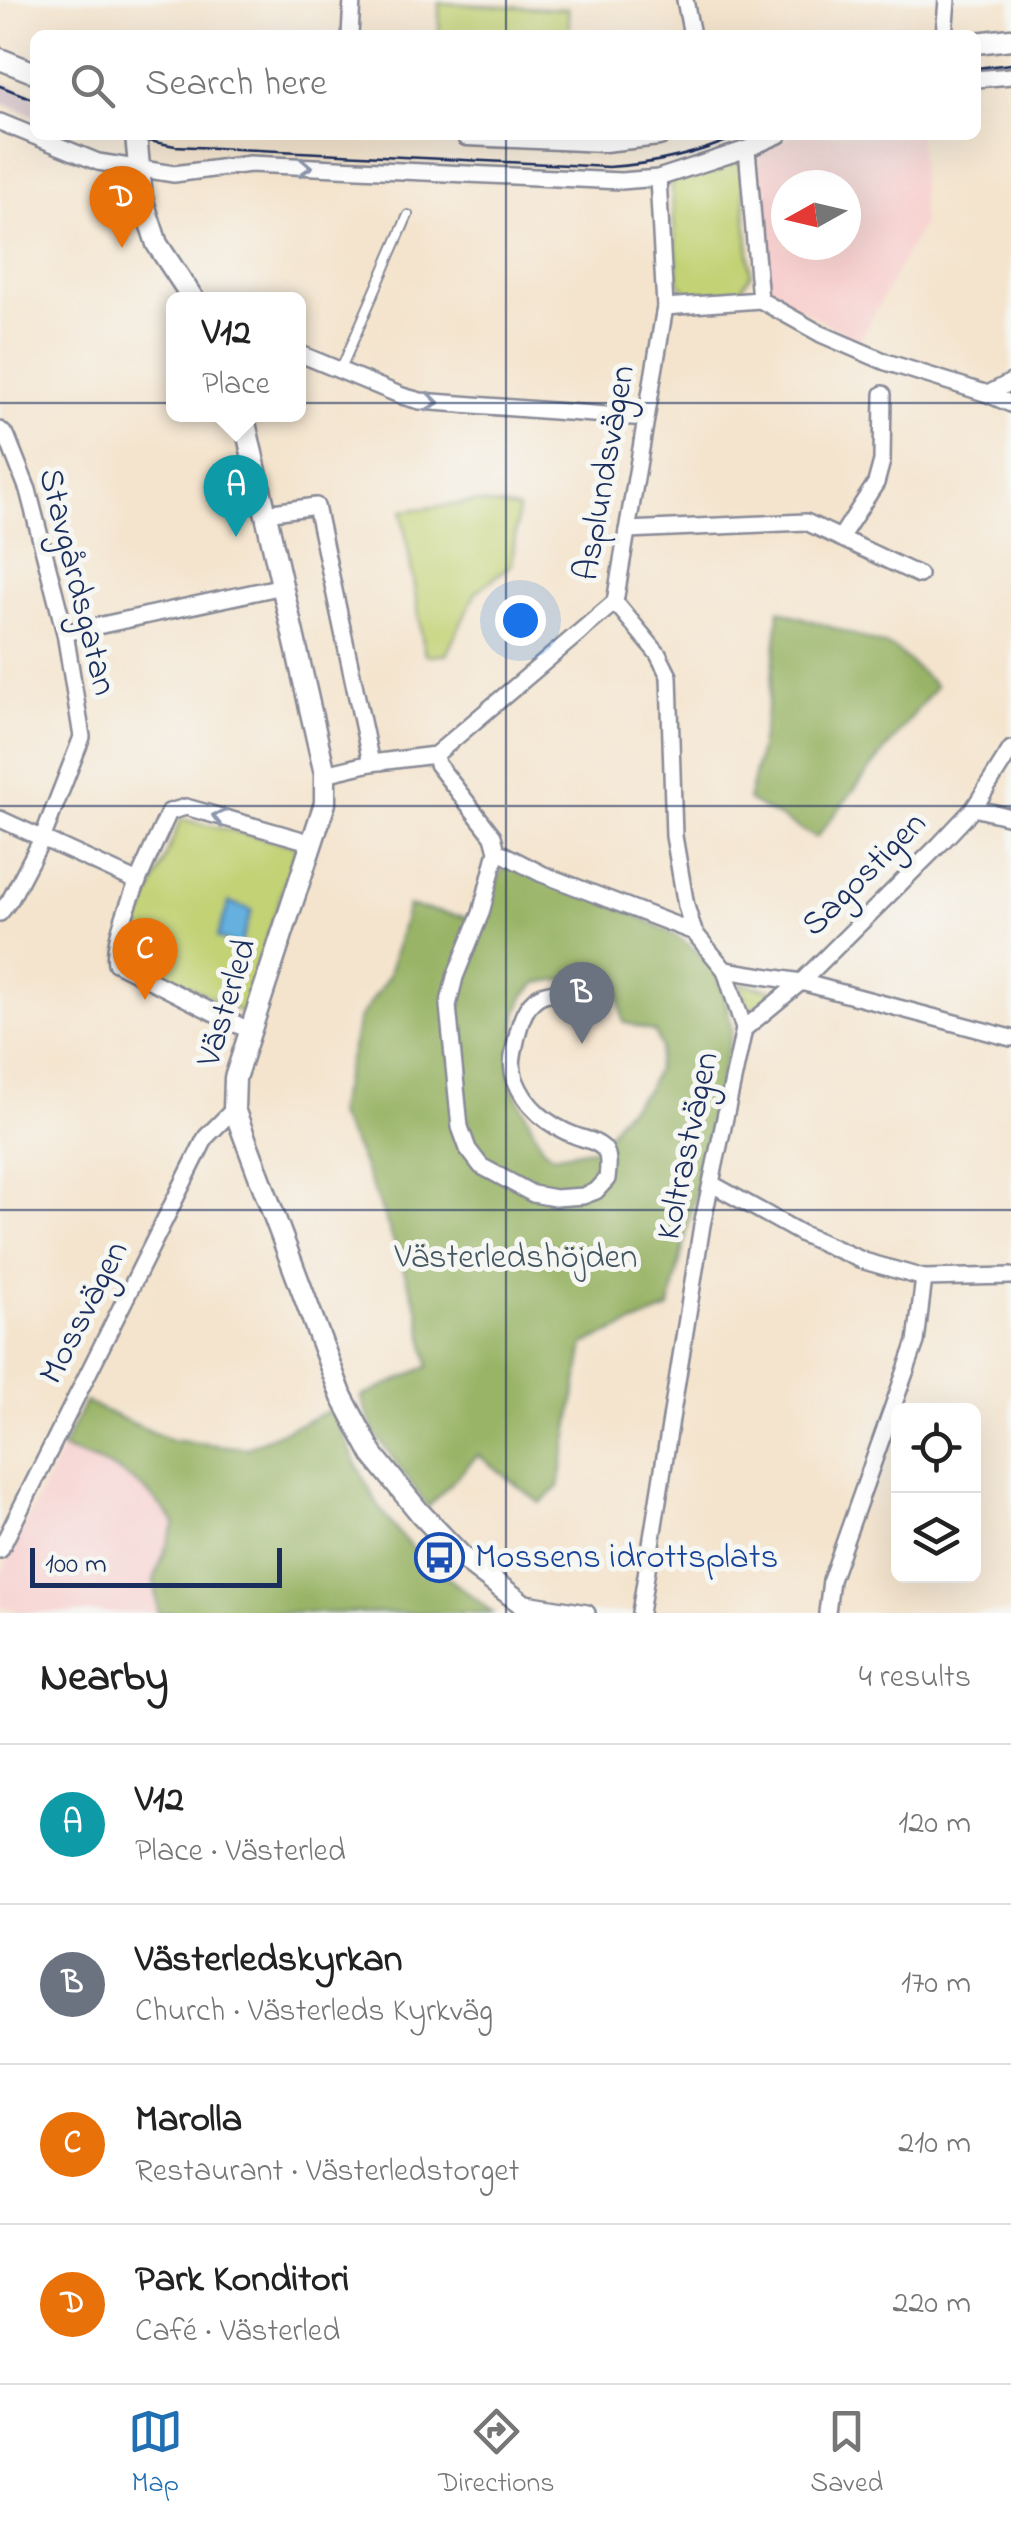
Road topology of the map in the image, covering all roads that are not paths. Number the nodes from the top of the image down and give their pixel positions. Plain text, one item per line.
1 (352, 0) edge
2 (684, 0) edge
3 (947, 0) edge
4 (350, 30) edge
5 (691, 30) edge
6 (944, 30) edge
7 (1011, 39) edge
8 (981, 42) edge
9 (0, 59) edge
10 (30, 71) edge
11 (1011, 76) edge
12 (981, 79) edge
13 (0, 122) edge
14 (30, 134) edge
15 (44, 140) edge
16 (136, 140) edge
17 (581, 140) edge
18 (613, 140) edge
19 (768, 140) edge
20 (747, 149) junction
21 (139, 169) junction
22 (658, 178) junction
23 (408, 215) dead end
24 (189, 292) edge
25 (760, 300) junction
26 (665, 306) junction
27 (306, 356) edge
28 (340, 371) junction
29 (1011, 382) edge
30 (883, 394) dead end
31 (988, 394) junction
32 (1011, 404) edge
33 (646, 418) junction
34 (245, 422) edge
35 (0, 430) edge
36 (266, 513) junction
37 (626, 530) junction
38 (840, 538) junction
39 (919, 575) dead end
40 (283, 586) junction
41 (615, 602) junction
42 (65, 632) junction
43 (1011, 749) edge
44 (435, 755) junction
45 (371, 763) junction
46 (325, 774) junction
47 (974, 808) junction
48 (1011, 818) edge
49 (0, 819) edge
50 (42, 839) junction
51 (313, 843) junction
52 (497, 851) junction
53 (138, 882) junction
54 (0, 914) edge
55 (694, 932) junction
56 (725, 970) junction
57 (801, 982) junction
58 (601, 1000) dead end
59 (744, 1028) junction
60 (250, 1032) junction
61 (1011, 1038) edge
62 (234, 1109) junction
63 (712, 1184) junction
64 (1011, 1276) edge
65 (924, 1278) junction
66 (0, 1550) edge
67 (525, 1608) edge
68 (588, 1613) edge
69 (640, 1613) edge
70 (827, 1613) edge

1 - 4 street
2 - 5 street
3 - 6 street
7 - 8 street
9 - 10 street
11 - 12 street
13 - 14 street
15 - 21 street
16 - 21 street
17 - 18 street
19 - 20 street
20 - 22 street
20 - 25 street
21 -> 22 street
21 - 24 street
22 - 26 street, Asplundsvägen
23 - 28 lane
25 - 26 street
25 - 31 street
26 - 33 street, Asplundsvägen
27 - 28 street
28 -> 33 street
29 - 31 street
30 - 38 street
31 - 32 street
33 - 37 street, Asplundsvägen
34 - 36 street, Västerled
35 - 42 street, Stavgårdsgatan
36 - 40 street, Västerled
36 - 45 street
37 - 38 street
37 - 41 street, Asplundsvägen
38 - 39 street
40 - 42 street
40 - 46 street, Västerled
41 - 44 street, Asplundsvägen
41 - 55 street, Koltrastvägen
42 - 50 street, Stavgårdsgatan
43 - 47 street, Sagostigen
44 - 45 street
44 - 52 street
45 - 46 street
46 - 51 street, Västerled
47 - 48 street
47 - 57 street, Sagostigen
49 - 50 street
50 - 53 street
50 - 54 street, Stavgårdsgatan
51 -> 53 street
51 - 60 street, Västerled
52 - 55 street
52 - 58 street
53 - 60 street
55 - 56 street, Koltrastvägen
56 - 57 street
56 - 59 street, Koltrastvägen
57 - 59 street, Sagostigen
57 - 61 street
59 - 63 street, Koltrastvägen
60 - 62 street, Västerled
62 - 66 street, Mossvägen
62 - 67 street, Västerled
63 - 65 street
63 - 69 street, Koltrastvägen
64 - 65 street
65 - 70 street
67 - 68 street

